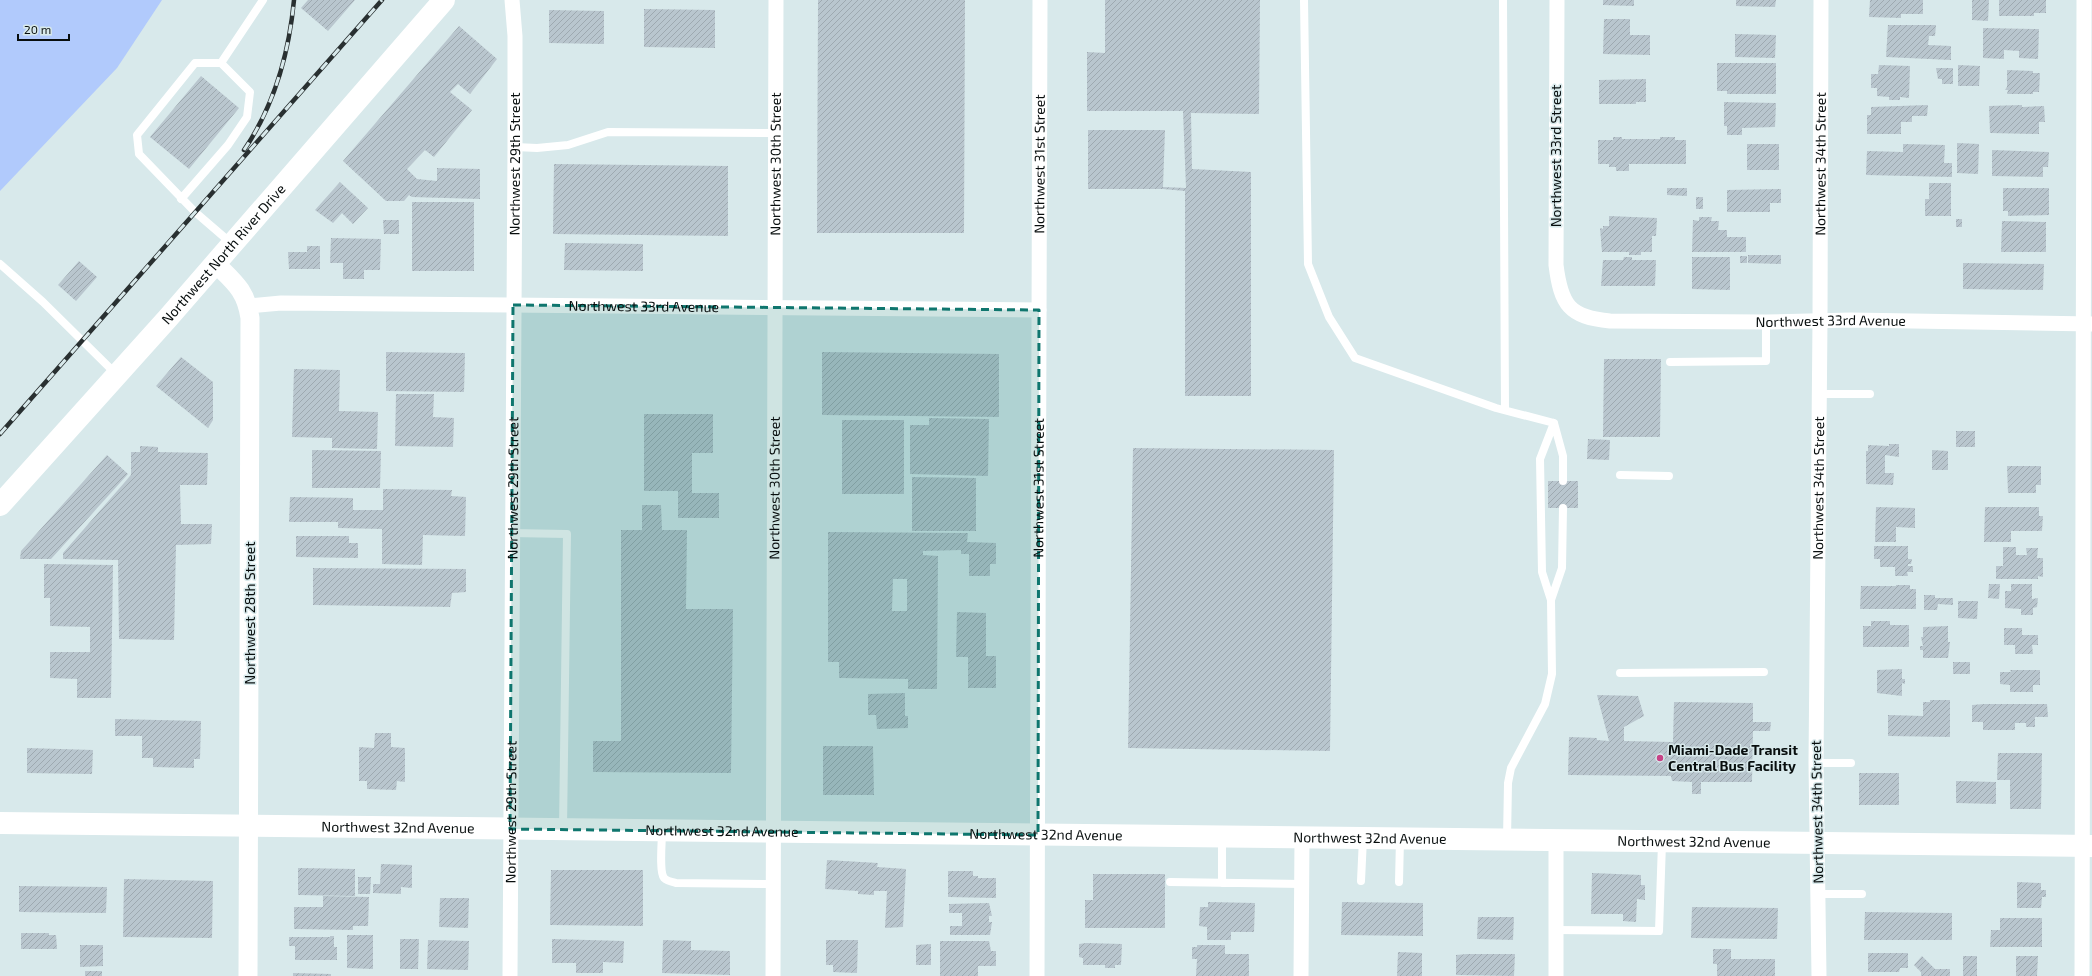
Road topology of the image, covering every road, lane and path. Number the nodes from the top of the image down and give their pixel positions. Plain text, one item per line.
1 (263, 0) edge
2 (444, 0) edge
3 (512, 0) edge
4 (776, 0) edge
5 (1040, 0) edge
6 (1304, 0) edge
7 (1503, 0) edge
8 (1557, 0) edge
9 (1821, 0) edge
10 (2084, 0) edge
11 (221, 63) junction
12 (776, 133) junction
13 (515, 147) junction
14 (181, 199) junction
15 (232, 244) junction
16 (215, 263) junction
17 (0, 264) edge
18 (514, 305) junction
19 (248, 306) junction
20 (776, 307) junction
21 (1039, 310) junction
22 (1571, 310) joint
23 (1820, 321) junction
24 (1766, 322) junction
25 (2088, 324) edge
26 (1670, 362) dead end
27 (117, 374) junction
28 (1820, 394) junction
29 (1870, 394) dead end
30 (1505, 410) junction
31 (1554, 423) junction
32 (1620, 475) dead end
33 (1669, 476) dead end
34 (1563, 481) dead end
35 (0, 505) edge
36 (1563, 508) dead end
37 (511, 532) junction
38 (1551, 600) junction
39 (1764, 672) dead end
40 (1620, 673) dead end
41 (1816, 763) junction
42 (1851, 764) dead end
43 (0, 823) edge
44 (249, 826) junction
45 (510, 829) junction
46 (563, 830) junction
47 (662, 831) junction
48 (773, 832) junction
49 (1038, 835) junction
50 (1222, 837) junction
51 (1363, 837) junction
52 (1302, 838) junction
53 (1400, 838) junction
54 (1507, 840) junction
55 (1556, 840) junction
56 (1662, 842) junction
57 (1818, 844) junction
58 (2087, 846) edge
59 (1361, 881) dead end
60 (1170, 882) dead end
61 (1399, 882) dead end
62 (1222, 883) junction
63 (774, 884) junction
64 (1302, 884) junction
65 (1819, 894) junction
66 (1862, 894) dead end
67 (1556, 930) junction
68 (248, 976) edge
69 (510, 976) edge
70 (773, 976) edge
71 (1037, 976) edge
72 (1301, 976) edge
73 (1556, 976) edge
74 (1819, 976) edge
75 (2082, 976) edge

1 - 11 lane
2 - 15 main road, Northwest North River Drive
3 - 13 street, Northwest 29th Street
4 - 12 street, Northwest 30th Street
5 - 21 street, Northwest 31st Street
6 - 30 lane
7 - 30 lane
8 - 22 street, Northwest 33rd Street
9 - 23 street, Northwest 34th Street
10 - 25 street
11 - 14 lane
11 - 14 lane
12 - 13 lane
12 - 20 street, Northwest 30th Street
13 - 18 street, Northwest 29th Street
14 - 15 lane
15 - 16 main road, Northwest North River Drive
16 - 19 street, Northwest 28th Street
16 - 27 main road, Northwest North River Drive
17 - 27 lane
18 - 19 street, Northwest 33rd Avenue
18 - 20 street, Northwest 33rd Avenue
18 - 37 street, Northwest 29th Street
19 - 44 street, Northwest 28th Street
20 - 21 street, Northwest 33rd Avenue
20 - 48 street, Northwest 30th Street
21 - 49 street, Northwest 31st Street
22 - 24 street, Northwest 33rd Avenue
23 - 24 street, Northwest 33rd Avenue
23 - 25 street, Northwest 33rd Avenue
23 - 28 street, Northwest 34th Street
24 - 26 lane
25 - 58 street
27 - 35 main road, Northwest North River Drive
28 - 29 lane
28 - 41 street, Northwest 34th Street
30 - 31 lane
31 - 34 lane
31 - 38 lane
32 - 33 lane
36 - 38 lane
37 - 45 street, Northwest 29th Street
37 - 46 lane
38 - 54 lane
39 - 40 lane
41 - 42 lane
41 - 57 street, Northwest 34th Street
43 - 44 main road, Northwest 32nd Avenue
44 - 45 main road, Northwest 32nd Avenue
44 - 68 street, Northwest 28th Street
45 - 46 main road, Northwest 32nd Avenue
45 - 69 street, Northwest 29th Street
46 - 47 main road, Northwest 32nd Avenue
47 - 48 main road, Northwest 32nd Avenue
47 - 63 lane
48 - 49 main road, Northwest 32nd Avenue
48 - 63 street, Northwest 30th Street
49 - 50 main road, Northwest 32nd Avenue
49 - 71 street, Northwest 31st Street
50 - 52 main road, Northwest 32nd Avenue
50 - 62 lane
51 - 52 main road, Northwest 32nd Avenue
51 - 53 main road, Northwest 32nd Avenue
51 - 59 lane
52 - 64 street
53 - 54 main road, Northwest 32nd Avenue
53 - 61 lane
54 - 55 main road, Northwest 32nd Avenue
55 - 56 main road, Northwest 32nd Avenue
55 - 67 street
56 - 57 main road, Northwest 32nd Avenue
56 - 67 lane
57 - 58 main road, Northwest 32nd Avenue
57 - 65 street, Northwest 34th Street
58 - 75 street
60 - 62 lane
62 - 64 lane
63 - 70 street, Northwest 30th Street
64 - 72 street
65 - 66 lane
65 - 74 street, Northwest 34th Street
67 - 73 street

